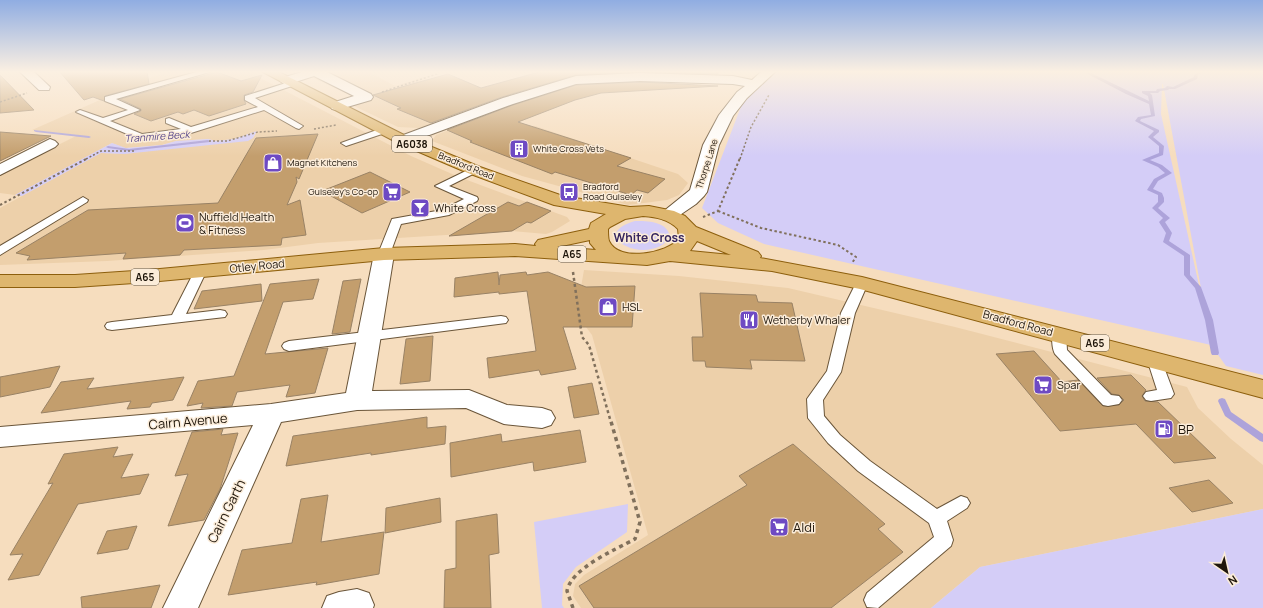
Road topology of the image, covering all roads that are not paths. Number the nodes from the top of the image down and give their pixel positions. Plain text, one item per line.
1 (109, 99) edge
2 (250, 99) edge
3 (324, 99) edge
4 (358, 99) edge
5 (510, 99) edge
6 (740, 99) edge
7 (337, 106) junction
8 (265, 108) junction
9 (80, 112) dead end
10 (103, 121) junction
11 (169, 121) dead end
12 (299, 126) dead end
13 (191, 130) junction
14 (385, 130) junction
15 (403, 140) junction
16 (346, 143) dead end
17 (50, 144) dead end
18 (0, 170) edge
19 (474, 170) junction
20 (83, 200) dead end
21 (560, 201) junction
22 (629, 212) junction
23 (668, 215) junction
24 (686, 228) junction
25 (597, 230) junction
26 (515, 250) junction
27 (0, 251) edge
28 (384, 254) junction
29 (670, 255) junction
30 (630, 258) junction
31 (772, 265) junction
32 (200, 272) junction
33 (0, 281) edge
34 (853, 281) junction
35 (220, 314) dead end
36 (178, 318) junction
37 (502, 320) dead end
38 (112, 326) dead end
39 (1059, 334) junction
40 (368, 336) junction
41 (289, 346) dead end
42 (1154, 359) junction
43 (1263, 389) edge
44 (1151, 396) dead end
45 (1114, 400) dead end
46 (357, 401) junction
47 (271, 414) junction
48 (542, 418) dead end
49 (10, 435) edge
50 (0, 453) edge
51 (961, 502) dead end
52 (938, 518) junction
53 (874, 600) dead end
54 (180, 608) edge

1 - 10 lane
2 - 8 lane
3 - 7 main road, Bradford Road / A6038
4 - 7 street
5 - 15 street
6 - 23 street, Thorpe Lane
7 - 14 main road, Bradford Road / A6038
8 - 12 lane
8 - 13 lane
9 - 10 lane
10 - 13 lane
11 - 13 lane
14 - 15 main road, Bradford Road / A6038
14 - 16 lane
15 - 19 main road, Bradford Road / A6038
17 - 18 street
19 - 21 main road, Bradford Road / A6038
19 - 28 lane
20 - 27 lane
21 - 22 main road, Bradford Road / A6038
21 - 25 main road, Bradford Road / A6038
22 - 23 main road, A65
22 - 25 main road, A65
23 - 24 main road, A65
24 - 29 main road, A65
24 - 31 main road, Bradford Road / A65
25 - 26 main road, Otley Road / A65
25 - 30 main road, A65
26 - 28 main road, Otley Road / A65
26 - 30 main road, Otley Road / A65
28 - 32 main road, Otley Road / A65
28 - 40 street
29 - 30 main road, A65
29 - 31 main road, Bradford Road / A65
31 - 34 main road, Bradford Road / A65
32 - 33 main road, Otley Road / A65
32 - 36 lane
34 - 39 main road, Bradford Road / A65
34 - 52 lane
35 - 36 lane
36 - 38 lane
37 - 40 lane
39 - 42 main road, Bradford Road / A65
39 - 45 lane
40 - 41 lane
40 - 46 street
42 - 43 main road, Bradford Road / A65
42 - 44 lane
46 - 47 street, Cairn Avenue
46 - 48 street, Cairn Avenue
47 - 49 street, Cairn Avenue
47 - 54 street, Cairn Garth
49 - 50 street, Cairn Avenue
51 - 52 lane
52 - 53 lane

